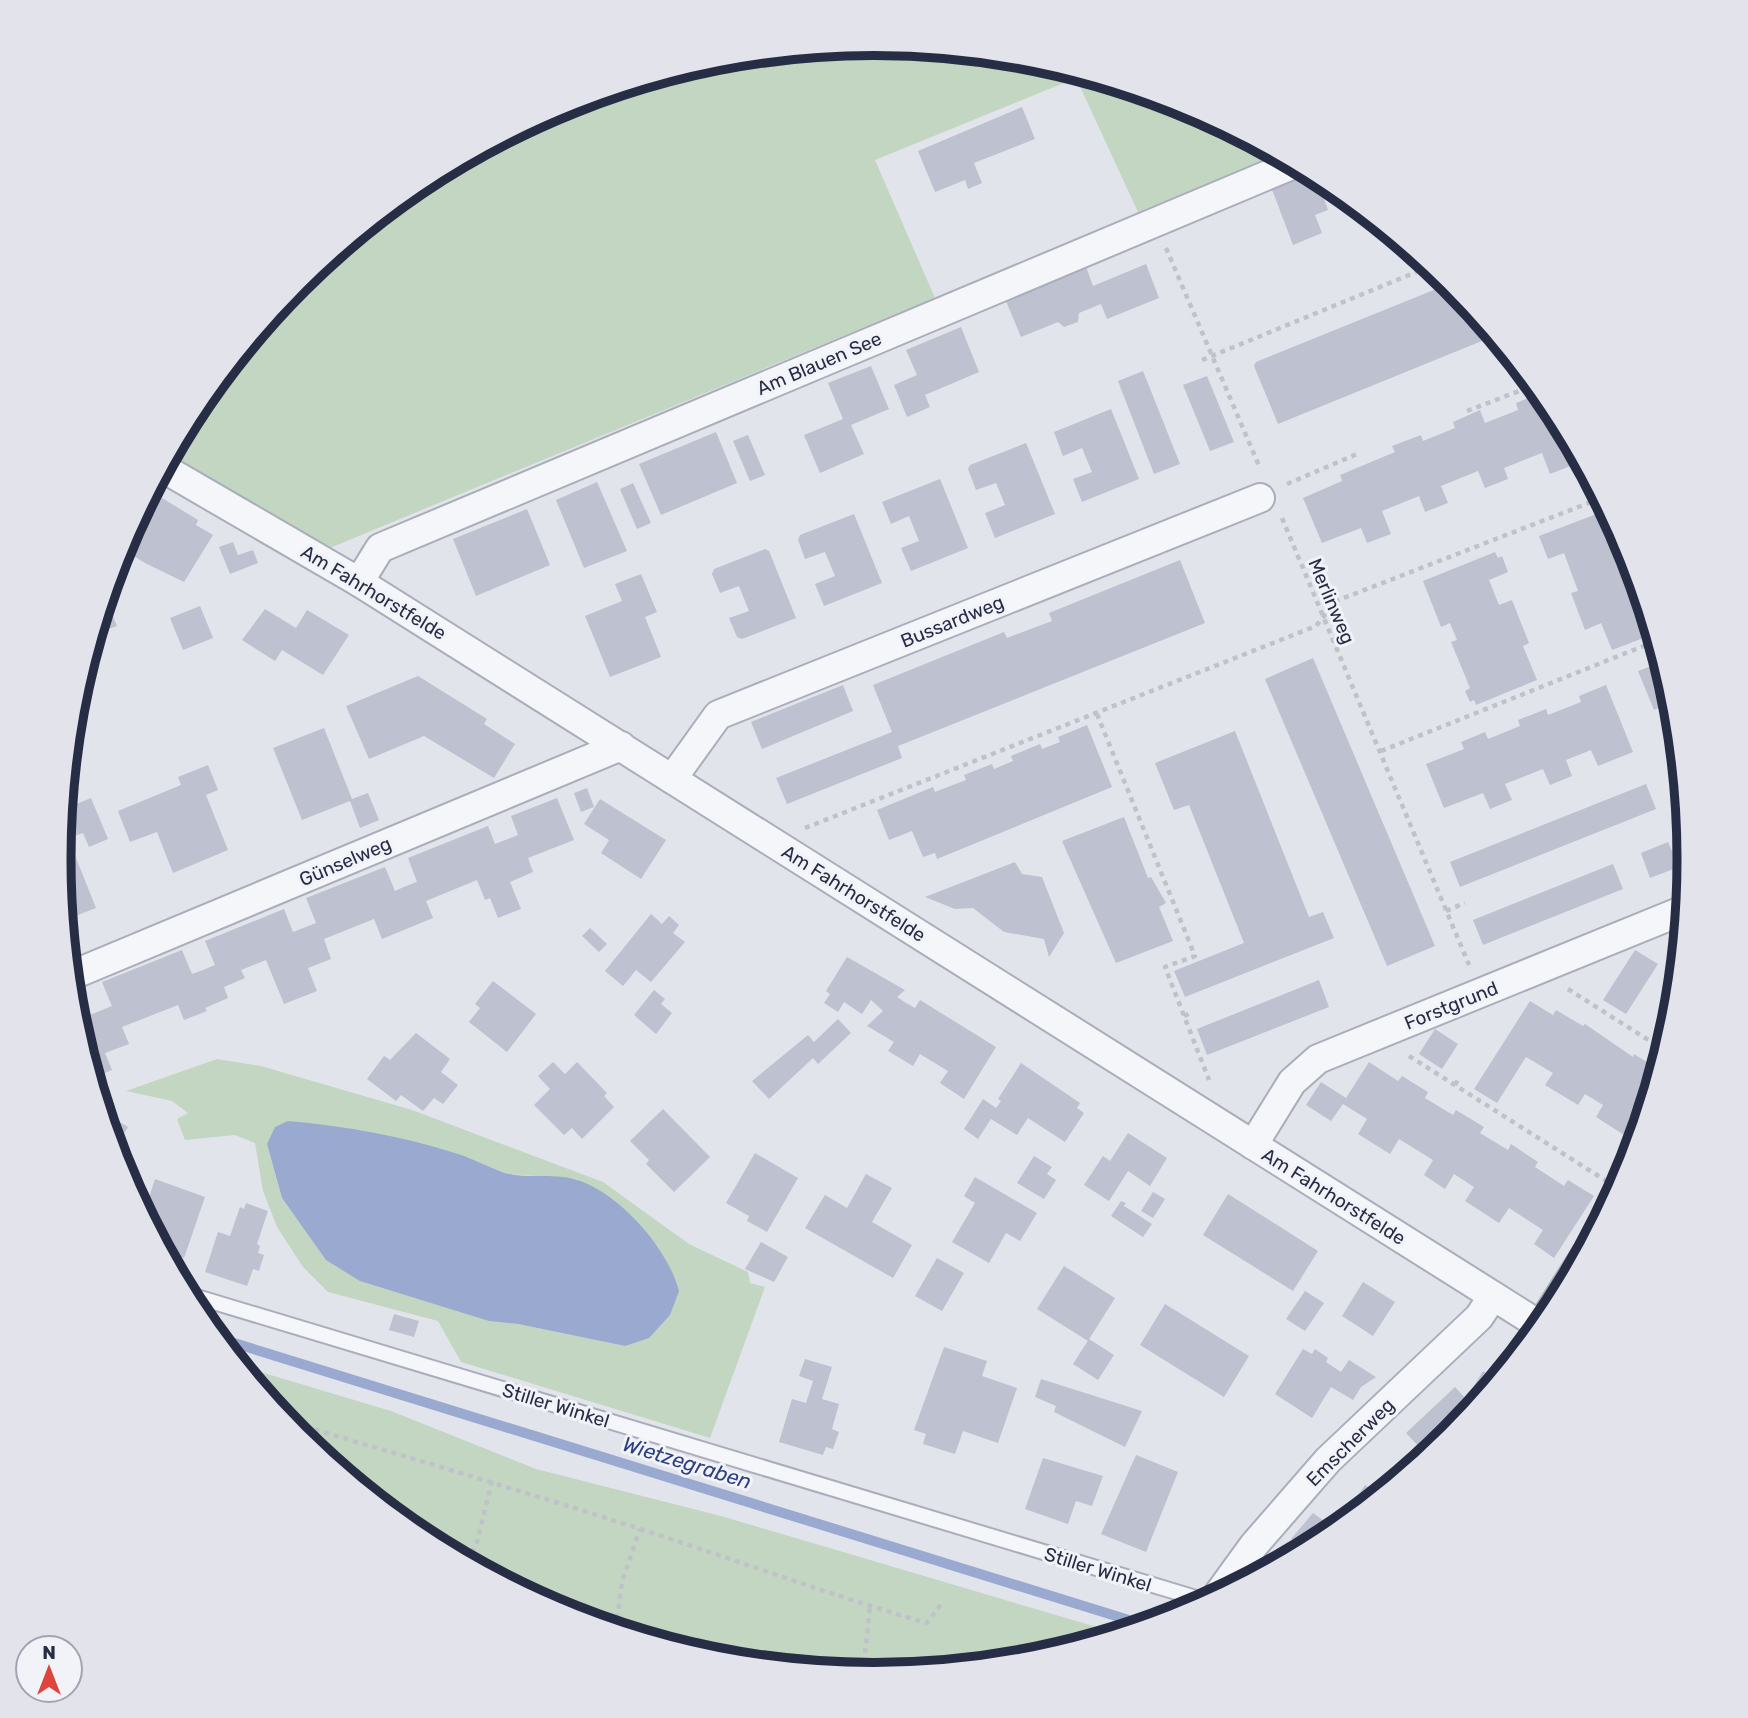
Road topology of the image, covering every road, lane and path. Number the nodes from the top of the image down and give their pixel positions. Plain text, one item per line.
1 (1282, 168) edge
2 (1155, 222) junction
3 (1420, 271) edge
4 (1212, 356) junction
5 (1202, 359) dead end
6 (1525, 389) edge
7 (1467, 411) dead end
8 (1357, 454) dead end
9 (171, 473) edge
10 (1265, 494) junction
11 (1592, 501) edge
12 (359, 582) junction
13 (1323, 615) junction
14 (1648, 644) edge
15 (1097, 714) junction
16 (621, 746) junction
17 (1381, 751) junction
18 (672, 779) junction
19 (772, 842) junction
20 (1465, 903) dead end
21 (1446, 911) junction
22 (1675, 914) edge
23 (1547, 966) junction
24 (79, 972) edge
25 (1480, 993) junction
26 (1191, 1013) dead end
27 (1184, 1016) junction
28 (1641, 1024) dead end
29 (1636, 1032) junction
30 (1376, 1035) junction
31 (1655, 1044) edge
32 (1459, 1078) dead end
33 (1455, 1085) junction
34 (1212, 1089) dead end
35 (1253, 1145) junction
36 (1609, 1182) edge
37 (1493, 1296) junction
38 (202, 1299) edge
39 (1531, 1320) edge
40 (306, 1427) edge
41 (492, 1481) junction
42 (640, 1529) junction
43 (470, 1553) edge
44 (1230, 1579) edge
45 (1191, 1596) edge
46 (941, 1604) dead end
47 (870, 1607) junction
48 (617, 1619) edge
49 (864, 1662) edge

1 - 2 street, Am Blauen See
2 - 4 path, Merlinweg
2 - 12 street, Am Blauen See
3 - 4 path
4 - 5 path
4 - 10 path, Merlinweg
6 - 7 path
8 - 10 path
9 - 12 street, Am Fahrhorstfelde
10 - 13 path, Merlinweg
10 - 18 street, Bussardweg
11 - 13 path
12 - 16 street, Am Fahrhorstfelde
13 - 15 path
13 - 17 path, Merlinweg
14 - 17 path
15 - 19 path
15 - 27 path
16 - 18 street, Am Fahrhorstfelde
16 - 24 street, Günselweg
17 - 21 path, Merlinweg
18 - 19 street, Am Fahrhorstfelde
19 - 35 street, Am Fahrhorstfelde
20 - 21 path
21 - 25 path, Merlinweg
22 - 23 street, Forstgrund
23 - 25 street, Forstgrund
23 - 29 path
25 - 30 street, Forstgrund
26 - 27 path
27 - 34 path
28 - 29 path
29 - 31 path
30 - 33 path
30 - 35 street, Forstgrund
32 - 33 path
33 - 36 path
35 - 37 street, Am Fahrhorstfelde
37 - 39 street, Am Fahrhorstfelde
37 - 44 street, Emscherweg
38 - 45 lane, Stiller Winkel
40 - 41 path
41 - 42 path
41 - 43 path
42 - 47 path
42 - 48 path
46 - 47 path
47 - 49 path

